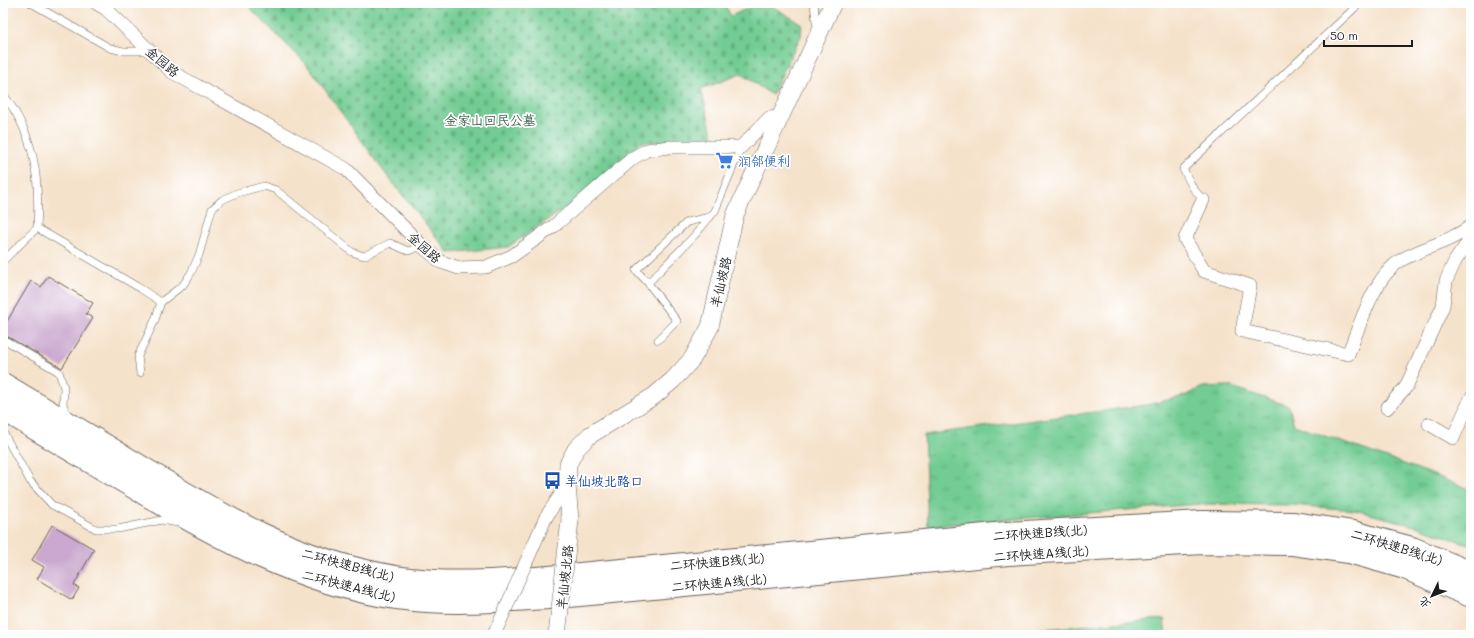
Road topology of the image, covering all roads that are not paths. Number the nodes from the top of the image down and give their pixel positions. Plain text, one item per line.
1 (31, 3) edge
2 (96, 3) edge
3 (814, 3) edge
4 (833, 3) edge
5 (1360, 3) edge
6 (820, 30) junction
7 (150, 51) junction
8 (3, 94) edge
9 (780, 117) junction
10 (741, 147) junction
11 (1203, 200) joint
12 (710, 217) junction
13 (1471, 226) edge
14 (37, 228) junction
15 (1471, 238) edge
16 (422, 246) junction
17 (3, 261) edge
18 (648, 283) junction
19 (161, 302) junction
20 (3, 339) edge
21 (658, 340) dead end
22 (140, 373) dead end
23 (3, 384) edge
24 (1471, 398) edge
25 (1387, 408) dead end
26 (3, 409) edge
27 (1429, 424) dead end
28 (79, 430) junction
29 (3, 432) edge
30 (567, 485) junction
31 (570, 520) joint
32 (198, 526) junction
33 (1467, 582) edge
34 (494, 635) edge
35 (557, 635) edge

1 - 7 lane
2 - 7 street, 金园路
3 - 6 lane
4 - 6 street, 羊仙坡路
5 - 11 lane
6 - 9 street, 羊仙坡路
7 - 16 street, 金园路
8 - 14 lane
9 - 10 street
9 - 30 street, 羊仙坡路
10 - 12 lane
10 - 16 street, 金园路
11 - 13 street
12 - 18 lane
12 - 18 lane
14 - 17 lane
14 - 19 lane
15 - 25 street
16 - 19 lane
18 - 21 lane
19 - 22 lane
20 - 28 lane
23 - 28 highway, 二环快速B线(北)
24 - 27 street
26 - 32 highway, 二环快速A线(北)
28 - 33 highway, 二环快速B线(北)
29 - 32 lane
30 - 31 street, 羊仙坡路
30 - 34 street, bridge
31 - 35 street, 羊仙坡北路, bridge
32 - 33 highway, 二环快速A线(北)

